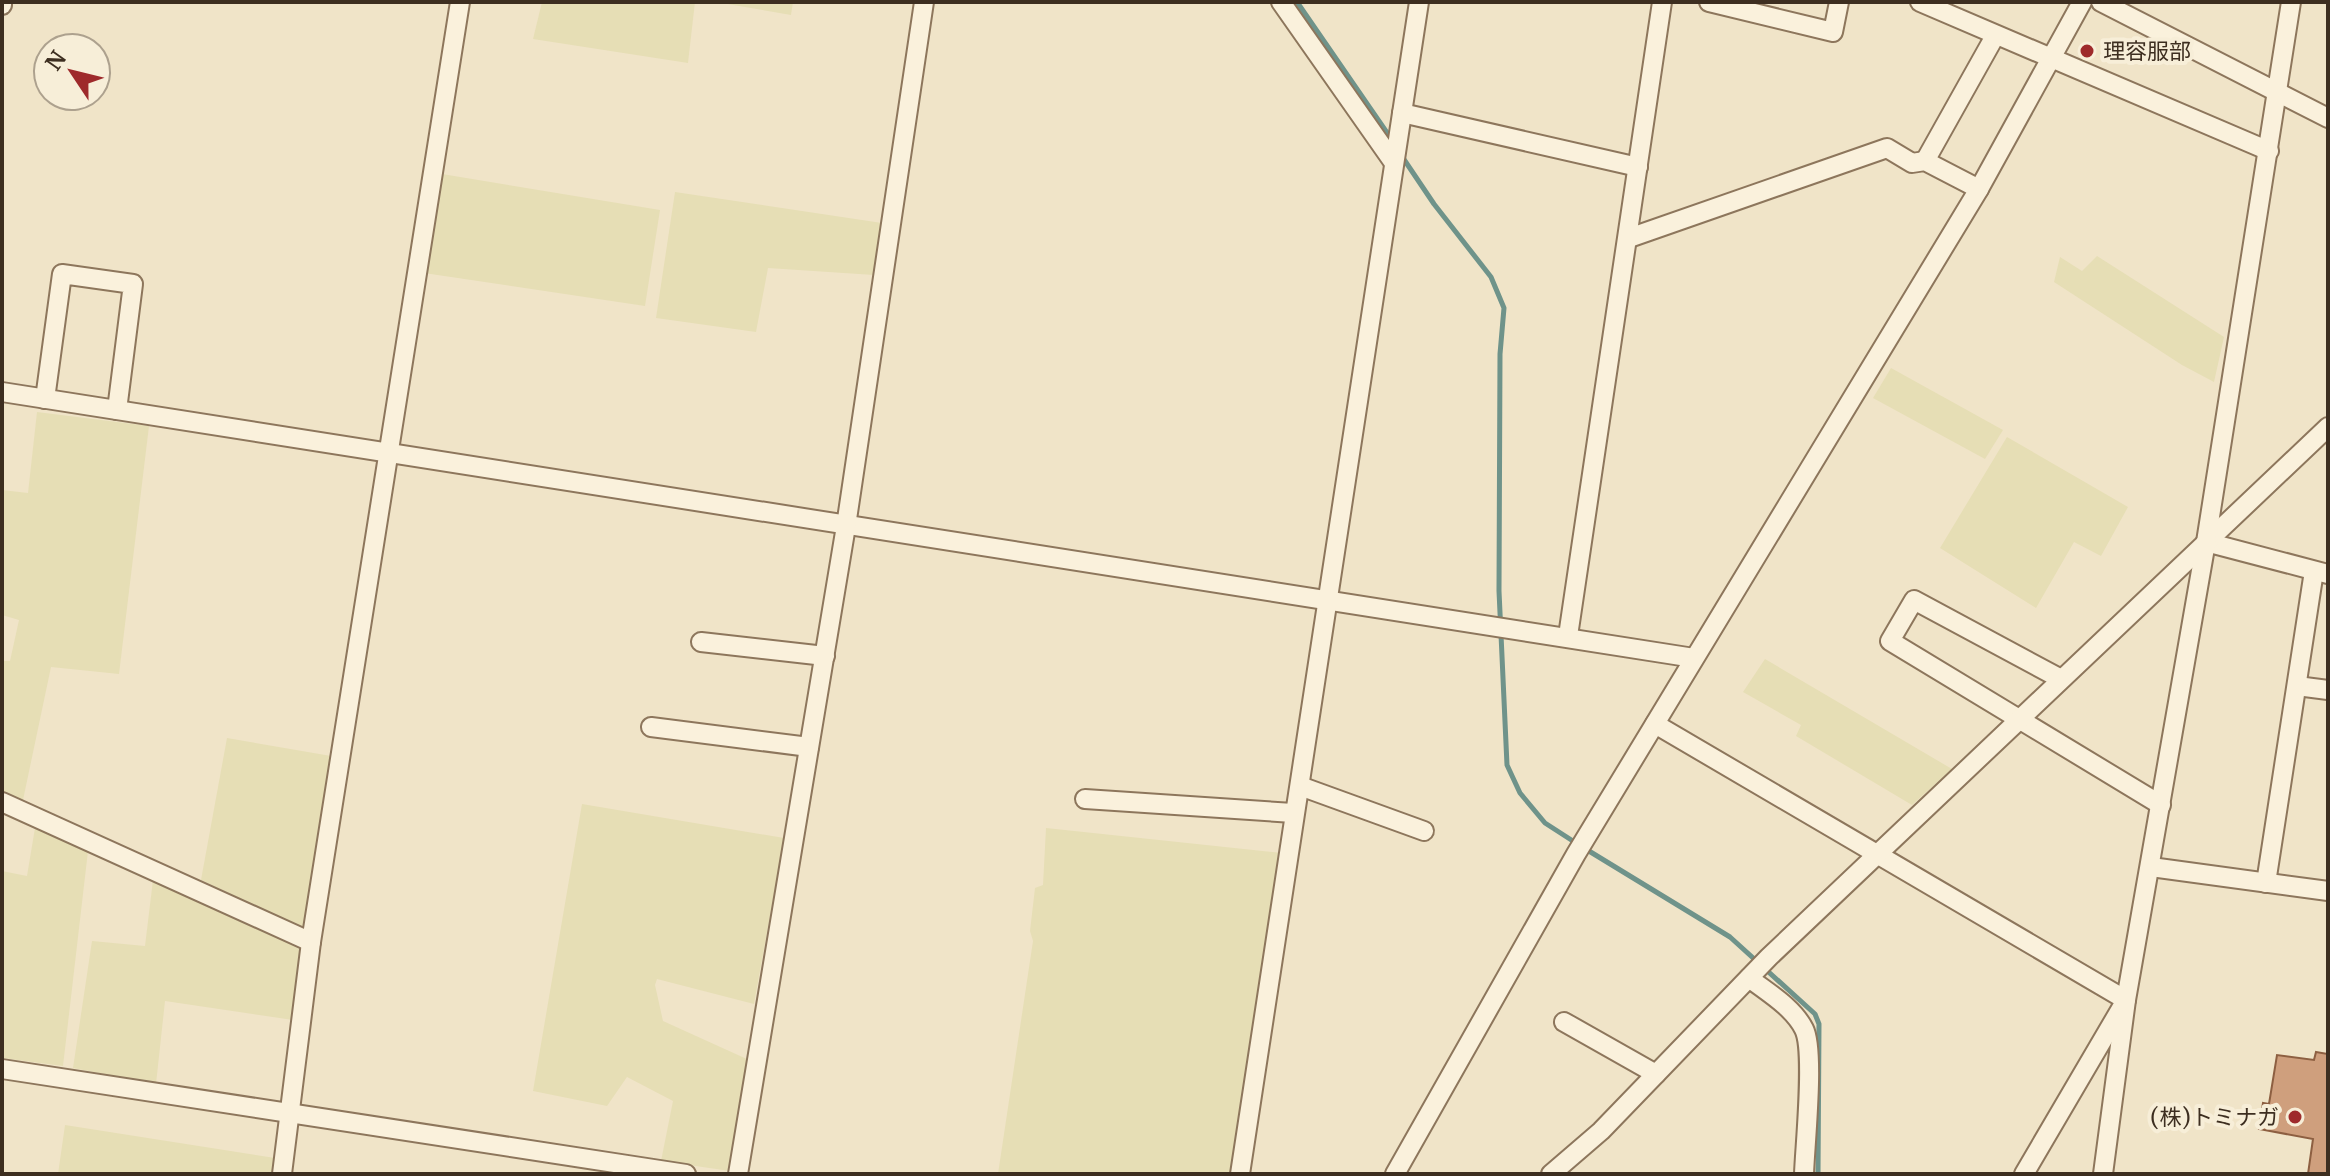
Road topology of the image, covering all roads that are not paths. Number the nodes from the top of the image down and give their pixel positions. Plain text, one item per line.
1 (460, 2) edge
2 (924, 2) edge
3 (1281, 2) edge
4 (1419, 2) edge
5 (1662, 2) edge
6 (1709, 2) edge
7 (1839, 2) edge
8 (1920, 2) edge
9 (2082, 2) edge
10 (2101, 2) edge
11 (2291, 2) edge
12 (1995, 36) junction
13 (2052, 61) junction
14 (2277, 92) junction
15 (2328, 118) edge
16 (1400, 121) junction
17 (2269, 151) junction
18 (1394, 159) junction
19 (1925, 161) junction
20 (1638, 167) junction
21 (1979, 189) junction
22 (1629, 238) junction
23 (2, 392) edge
24 (45, 399) junction
25 (117, 410) junction
26 (2328, 427) edge
27 (389, 452) junction
28 (846, 526) junction
29 (2206, 542) junction
30 (2321, 572) edge
31 (1327, 601) junction
32 (1568, 636) junction
33 (701, 642) dead end
34 (825, 656) junction
35 (1694, 658) junction
36 (2061, 679) junction
37 (2297, 686) junction
38 (2328, 690) edge
39 (2019, 721) junction
40 (1655, 724) junction
41 (651, 727) dead end
42 (809, 747) junction
43 (1300, 786) junction
44 (1085, 799) dead end
45 (2, 802) edge
46 (2161, 805) junction
47 (1293, 813) junction
48 (1424, 831) dead end
49 (1875, 855) junction
50 (2151, 867) junction
51 (2266, 883) junction
52 (2328, 891) edge
53 (311, 942) junction
54 (1752, 975) junction
55 (2126, 1000) junction
56 (1564, 1022) dead end
57 (2, 1069) edge
58 (1656, 1074) junction
59 (291, 1115) junction
60 (282, 1174) edge
61 (686, 1174) edge
62 (738, 1174) edge
63 (1240, 1174) edge
64 (1395, 1174) edge
65 (1551, 1174) edge
66 (1804, 1174) edge
67 (2024, 1174) edge
68 (2103, 1174) edge

1 - 27 street
2 - 28 street
3 - 18 street
4 - 16 street
5 - 20 street
6 - 7 street
8 - 12 street
9 - 13 street
10 - 14 street
11 - 14 street
12 - 13 street
12 - 19 street
13 - 17 street
13 - 21 street
14 - 15 street
14 - 17 street
16 - 18 street
16 - 20 street
17 - 29 street
18 - 31 street
19 - 21 street
19 - 22 street
20 - 22 street
21 - 35 street
22 - 32 street
23 - 24 street
24 - 25 street
24 - 25 street
25 - 27 street
26 - 29 street
27 - 28 street
27 - 53 street
28 - 31 street
28 - 34 street
29 - 30 street
29 - 36 street
29 - 46 street
30 - 37 street
31 - 32 street
31 - 43 street
32 - 35 street
33 - 34 street
34 - 42 street
35 - 40 street
36 - 39 street
36 - 39 street
37 - 38 street
37 - 51 street
39 - 46 street
39 - 49 street
40 - 49 street
40 - 64 street
41 - 42 street
42 - 62 street
43 - 47 street
43 - 48 street
44 - 47 street
45 - 53 street
46 - 50 street
47 - 63 street
49 - 54 street
49 - 55 street
50 - 51 street
50 - 55 street
51 - 52 street
53 - 59 street
54 - 58 street
54 - 66 street
55 - 67 street
55 - 68 street
56 - 58 street
57 - 59 street
58 - 65 street
59 - 60 street
59 - 61 street

